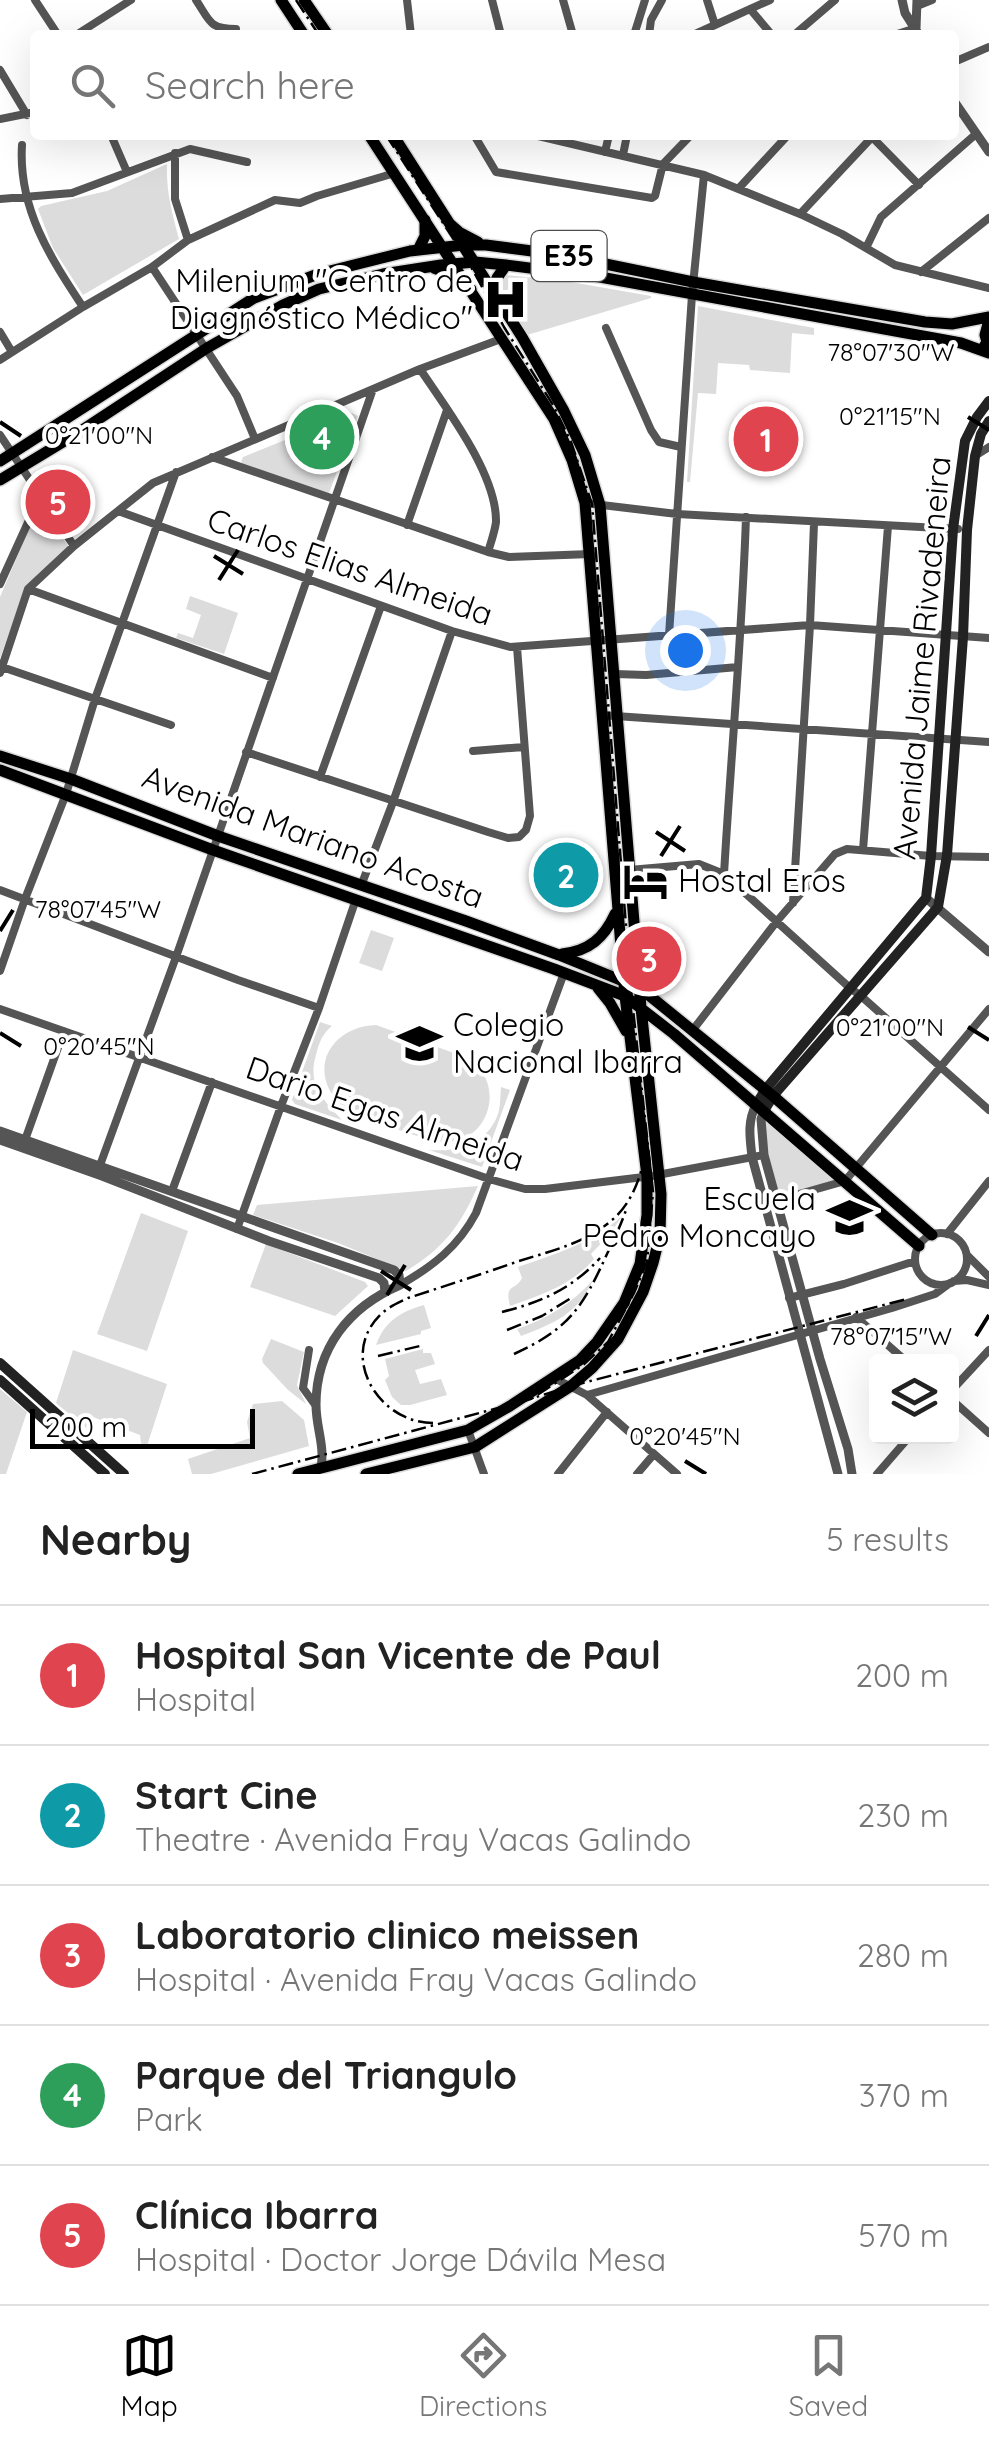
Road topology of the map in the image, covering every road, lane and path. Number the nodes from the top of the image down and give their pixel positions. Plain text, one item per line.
1 (131, 0) edge
2 (196, 0) edge
3 (282, 0) edge
4 (304, 0) edge
5 (407, 0) edge
6 (492, 0) edge
7 (563, 0) edge
8 (635, 0) edge
9 (645, 0) edge
10 (662, 0) edge
11 (707, 0) edge
12 (770, 0) edge
13 (835, 0) edge
14 (902, 0) edge
15 (932, 0) edge
16 (38, 1) edge
17 (917, 3) edge
18 (750, 9) junction
19 (639, 14) junction
20 (651, 20) junction
21 (714, 25) junction
22 (55, 30) edge
23 (84, 30) edge
24 (236, 30) dead end
25 (301, 30) edge
26 (325, 30) edge
27 (410, 30) edge
28 (500, 30) edge
29 (571, 30) edge
30 (635, 30) edge
31 (649, 30) edge
32 (704, 30) edge
33 (768, 30) edge
34 (800, 30) edge
35 (917, 30) edge
36 (918, 30) edge
37 (989, 47) edge
38 (959, 60) edge
39 (0, 70) edge
40 (959, 108) edge
41 (30, 112) edge
42 (30, 113) edge
43 (0, 118) edge
44 (976, 134) junction
45 (113, 140) edge
46 (373, 140) edge
47 (396, 140) edge
48 (477, 140) edge
49 (555, 140) edge
50 (608, 140) edge
51 (626, 140) edge
52 (687, 140) edge
53 (779, 140) edge
54 (868, 140) edge
55 (876, 140) edge
56 (781, 142) joint
57 (22, 145) dead end
58 (605, 152) junction
59 (989, 152) edge
60 (175, 153) junction
61 (622, 155) junction
62 (247, 162) dead end
63 (663, 164) junction
64 (127, 172) junction
65 (395, 174) junction
66 (704, 175) junction
67 (918, 185) junction
68 (739, 188) junction
69 (27, 198) junction
70 (0, 199) edge
71 (800, 214) junction
72 (989, 218) edge
73 (425, 220) junction
74 (451, 225) junction
75 (188, 240) junction
76 (464, 245) junction
77 (486, 245) junction
78 (442, 247) junction
79 (866, 248) junction
80 (418, 250) junction
81 (476, 262) junction
82 (455, 264) junction
83 (506, 264) junction
84 (430, 267) junction
85 (152, 268) junction
86 (921, 272) junction
87 (693, 288) junction
88 (987, 288) edge
89 (471, 290) junction
90 (493, 290) junction
91 (82, 307) junction
92 (989, 318) edge
93 (606, 328) dead end
94 (0, 332) edge
95 (198, 336) junction
96 (502, 340) junction
97 (206, 348) junction
98 (989, 351) edge
99 (12, 352) junction
100 (0, 360) edge
101 (420, 369) junction
102 (373, 389) junction
103 (989, 402) edge
104 (446, 410) junction
105 (989, 421) edge
106 (0, 436) edge
107 (255, 439) junction
108 (681, 448) junction
109 (989, 448) edge
110 (975, 456) junction
111 (6, 457) edge
112 (211, 457) junction
113 (20, 467) junction
114 (176, 472) junction
115 (0, 480) edge
116 (40, 496) junction
117 (334, 500) junction
118 (585, 504) junction
119 (600, 505) junction
120 (118, 511) junction
121 (677, 514) junction
122 (746, 517) junction
123 (814, 523) junction
124 (157, 525) junction
125 (407, 525) junction
126 (888, 526) junction
127 (953, 528) junction
128 (967, 530) junction
129 (74, 546) junction
130 (488, 552) junction
131 (591, 554) junction
132 (1, 581) edge
133 (307, 581) junction
134 (28, 590) junction
135 (381, 606) junction
136 (122, 622) junction
137 (810, 625) junction
138 (742, 629) junction
139 (879, 630) junction
140 (452, 631) junction
141 (669, 635) junction
142 (947, 635) junction
143 (962, 637) junction
144 (989, 638) edge
145 (597, 640) junction
146 (612, 640) junction
147 (518, 647) junction
148 (738, 667) junction
149 (1, 670) edge
150 (615, 674) junction
151 (273, 678) junction
152 (96, 699) junction
153 (602, 715) junction
154 (618, 716) junction
155 (733, 724) junction
156 (171, 725) dead end
157 (804, 728) junction
158 (872, 734) junction
159 (940, 740) junction
160 (954, 740) junction
161 (989, 742) edge
162 (524, 747) junction
163 (246, 752) junction
164 (473, 752) dead end
165 (0, 756) edge
166 (0, 770) edge
167 (320, 778) junction
168 (70, 779) junction
169 (66, 794) junction
170 (393, 802) junction
171 (218, 836) junction
172 (213, 850) junction
173 (863, 850) junction
174 (931, 856) junction
175 (947, 856) junction
176 (989, 857) edge
177 (630, 870) junction
178 (614, 871) junction
179 (724, 874) junction
180 (361, 885) junction
181 (0, 890) edge
182 (926, 898) junction
183 (25, 899) junction
184 (356, 900) junction
185 (793, 903) junction
186 (938, 908) junction
187 (617, 910) junction
188 (778, 922) junction
189 (989, 952) edge
190 (559, 955) junction
191 (176, 957) junction
192 (0, 971) edge
193 (564, 973) junction
194 (625, 981) junction
195 (595, 985) junction
196 (640, 988) junction
197 (850, 988) junction
198 (624, 996) junction
199 (862, 996) junction
200 (0, 1008) edge
201 (320, 1008) junction
202 (641, 1008) junction
203 (989, 1009) edge
204 (64, 1031) junction
205 (692, 1031) junction
206 (629, 1037) junction
207 (679, 1038) junction
208 (141, 1058) junction
209 (646, 1062) junction
210 (941, 1067) junction
211 (212, 1082) junction
212 (769, 1093) junction
213 (281, 1106) junction
214 (759, 1108) junction
215 (989, 1110) edge
216 (0, 1131) edge
217 (0, 1140) edge
218 (26, 1140) junction
219 (764, 1155) junction
220 (752, 1157) junction
221 (855, 1168) junction
222 (98, 1169) junction
223 (653, 1175) junction
224 (489, 1179) junction
225 (845, 1181) junction
226 (989, 1181) edge
227 (172, 1191) junction
228 (778, 1200) junction
229 (242, 1216) junction
230 (237, 1228) junction
231 (947, 1234) junction
232 (932, 1235) junction
233 (919, 1246) junction
234 (967, 1256) junction
235 (916, 1261) junction
236 (989, 1281) edge
237 (952, 1282) junction
238 (400, 1285) junction
239 (385, 1292) junction
240 (803, 1295) junction
241 (789, 1298) junction
242 (856, 1316) junction
243 (812, 1331) junction
244 (798, 1334) junction
245 (309, 1350) dead end
246 (989, 1350) edge
247 (898, 1354) edge
248 (0, 1363) edge
249 (554, 1378) junction
250 (0, 1380) edge
251 (959, 1382) edge
252 (571, 1386) junction
253 (23, 1392) junction
254 (587, 1394) junction
255 (316, 1406) junction
256 (959, 1406) edge
257 (56, 1412) junction
258 (607, 1412) junction
259 (48, 1423) junction
260 (468, 1430) junction
261 (989, 1434) edge
262 (903, 1444) edge
263 (474, 1447) junction
264 (654, 1454) junction
265 (328, 1467) edge
266 (481, 1472) edge
267 (105, 1474) edge
268 (124, 1474) edge
269 (298, 1474) edge
270 (366, 1474) edge
271 (558, 1474) edge
272 (637, 1474) edge
273 (677, 1474) edge
274 (838, 1474) edge
275 (852, 1474) edge
276 (878, 1474) edge

1 - 23 street
2 - 24 street
3 - 25 main road
4 - 26 main road
5 - 27 street
6 - 28 street
7 - 29 street
8 - 19 street
9 - 19 street
10 - 20 street
11 - 21 street
12 - 18 street
13 - 34 street
14 - 35 street
15 - 17 street
16 - 22 street
17 - 36 street
18 - 21 street
18 - 33 street
19 - 20 street
19 - 30 street
20 - 31 street
21 - 32 street
37 - 38 street
39 - 41 street
40 - 44 street
42 - 43 street
44 - 59 street
44 - 67 street
45 - 64 street
46 - 65 main road
47 - 74 main road
48 - 63 street
49 - 58 street
50 - 58 street
51 - 61 street
52 - 63 street
53 - 56 street
54 - 71 street
55 - 67 street
56 - 68 street
57 - 69 street
58 - 61 street
60 - 62 street
60 - 64 street
60 - 75 street
61 - 63 street
63 - 66 street
64 - 69 street
65 - 73 main road
65 - 75 street
66 - 68 street
66 - 87 street
67 - 79 street
68 - 71 street
69 - 70 street
69 - 91 street
71 - 79 street
72 - 86 street
73 - 78 main road
73 - 80 main road
74 - 76 main road
74 - 77 main road
75 - 85 street
76 - 77 main road, E35
76 - 78 main road, E35
76 - 81 main road
77 - 87 main road, E35
78 - 80 main road, E35
78 - 82 main road
79 - 86 street
80 - 95 main road, E35
81 - 82 main road, E35
81 - 83 main road, E35
81 - 90 main road
82 - 84 main road, E35
82 - 89 main road
83 - 87 main road, E35
83 - 90 main road
84 - 89 main road
84 - 97 main road, E35
85 - 91 street
85 - 95 street
86 - 88 street
87 - 92 main road, E35
87 - 98 main road, E35
87 - 108 street
89 - 96 main road
90 - 119 main road
91 - 99 street
92 - 98 main road, E35
93 - 108 street
94 - 99 street
95 - 97 street
95 - 111 main road, E35
96 - 101 street
96 - 118 main road
97 - 107 street
97 - 113 main road, E35
99 - 100 street
101 - 102 street
101 - 104 street
102 - 107 street
102 - 117 street
103 - 127 main road, Avenida Jaime Rivadeneira
104 - 125 street
104 - 130 street
105 - 110 main road, Avenida Jaime Rivadeneira
106 - 111 street
107 - 112 street
108 - 121 street
109 - 110 street
110 - 128 main road, Avenida Jaime Rivadeneira
111 - 113 street
112 - 114 street
112 - 117 street
113 - 115 main road, E35
113 - 116 street
114 - 120 street
114 - 124 street
116 - 129 street
116 - 132 street
117 - 125 street
117 - 133 street
118 - 119 street
118 - 131 main road
119 - 121 street
119 - 146 main road
120 - 124 street, Carlos Elias Almeida
120 - 129 street
121 - 122 street
121 - 141 street
122 - 123 street
122 - 138 street
123 - 126 street
123 - 137 street
124 - 133 street, Carlos Elias Almeida
124 - 136 street
125 - 130 street
126 - 127 street
126 - 139 street
127 - 128 street
127 - 142 main road, Avenida Jaime Rivadeneira
128 - 143 main road, Avenida Jaime Rivadeneira
129 - 134 street
130 - 131 street
131 - 145 main road
133 - 135 street, Carlos Elias Almeida
133 - 151 street
134 - 136 street
134 - 149 street
135 - 140 street, Carlos Elias Almeida
135 - 167 street
136 - 151 street
136 - 152 street
137 - 138 street, Carlos Elias Almeida
137 - 139 street, Carlos Elias Almeida
137 - 157 street
138 - 141 street, Carlos Elias Almeida
138 - 148 street
139 - 142 street, Carlos Elias Almeida
139 - 158 street
140 - 147 street, Carlos Elias Almeida
140 - 170 street
141 - 146 street, Carlos Elias Almeida
142 - 143 street, Carlos Elias Almeida
142 - 159 main road, Avenida Jaime Rivadeneira
143 - 144 street, Carlos Elias Almeida
143 - 160 main road, Avenida Jaime Rivadeneira
145 - 146 street, Carlos Elias Almeida
145 - 147 street, Carlos Elias Almeida
145 - 153 main road
146 - 150 main road
147 - 162 street
148 - 150 street
148 - 155 street
149 - 152 street
150 - 154 main road
151 - 163 street
152 - 156 street
152 - 168 street
153 - 154 street
153 - 178 main road
154 - 155 street
154 - 177 main road
155 - 157 street
155 - 179 street
157 - 158 street
157 - 185 street
158 - 159 street
158 - 173 street
159 - 160 street
159 - 174 main road, Avenida Jaime Rivadeneira
160 - 161 street
160 - 175 main road, Avenida Jaime Rivadeneira
162 - 164 street
162 - 170 street
163 - 167 street
163 - 171 street
165 - 168 main road, Avenida Mariano Acosta
166 - 169 main road, Avenida Mariano Acosta
167 - 170 street
168 - 169 street
168 - 171 main road, Avenida Mariano Acosta
169 - 172 main road, Avenida Mariano Acosta
169 - 183 street
170 - 180 street
171 - 172 street
171 - 180 main road, Avenida Mariano Acosta
172 - 184 main road, Avenida Mariano Acosta
172 - 191 street
173 - 174 street
173 - 185 street
174 - 175 street
174 - 182 main road, Avenida Jaime Rivadeneira
175 - 176 street
175 - 186 main road, Avenida Jaime Rivadeneira
177 - 178 street
177 - 179 street
177 - 196 main road
178 - 187 main road
179 - 188 street
180 - 184 street
180 - 190 main road, Avenida Mariano Acosta
181 - 183 street
182 - 186 street
182 - 197 main road, Avenida Jaime Rivadeneira
183 - 191 street
183 - 192 street
184 - 193 main road, Avenida Mariano Acosta
184 - 201 street
185 - 188 street
186 - 189 street
186 - 199 main road, Avenida Jaime Rivadeneira
187 - 190 main road
187 - 194 main road
188 - 197 street
188 - 205 street
190 - 194 main road, Avenida Mariano Acosta
191 - 201 street
191 - 208 street
193 - 195 main road, Avenida Mariano Acosta
193 - 224 street
194 - 196 main road, Avenida Mariano Acosta
194 - 198 main road
195 - 198 main road, Avenida Mariano Acosta
195 - 206 main road
196 - 202 main road
196 - 205 main road, Avenida Mariano Acosta
197 - 199 street
197 - 212 main road, Avenida Jaime Rivadeneira
198 - 202 main road, Avenida Mariano Acosta
198 - 206 main road
199 - 210 street
199 - 212 main road, Avenida Jaime Rivadeneira
200 - 204 street, Dario Egas Almeida
201 - 213 street
202 - 207 main road, Avenida Mariano Acosta
202 - 209 main road
203 - 210 street
204 - 208 street, Dario Egas Almeida
204 - 218 street
205 - 207 street
205 - 212 main road, Avenida Mariano Acosta
206 - 223 main road
207 - 209 main road
207 - 214 main road, Avenida Mariano Acosta
208 - 211 street, Dario Egas Almeida
208 - 222 street
209 - 223 main road
210 - 215 street
210 - 221 street
211 - 213 street, Dario Egas Almeida
211 - 227 street
212 - 214 main road, Avenida Jaime Rivadeneira
212 - 221 main road, Avenida Mariano Acosta
213 - 224 street, Dario Egas Almeida
213 - 229 street
214 - 219 street
214 - 220 street
214 - 225 main road, Avenida Mariano Acosta
216 - 218 street
217 - 222 street
218 - 222 street
219 - 220 street, Dario Egas Almeida
219 - 228 street
220 - 223 street, Dario Egas Almeida
220 - 241 street
221 - 225 street
221 - 232 main road, Avenida Mariano Acosta
222 - 227 street
222 - 230 street
223 - 224 street, Dario Egas Almeida
223 - 249 main road
223 - 252 main road
224 - 238 street
225 - 228 street
225 - 233 main road, Avenida Mariano Acosta
226 - 231 street
227 - 229 street
228 - 240 street
229 - 230 street
229 - 238 street
230 - 239 street
231 - 232 street
231 - 234 street
232 - 233 street
233 - 235 street
234 - 236 street
234 - 237 street
235 - 237 street
235 - 240 street
236 - 237 street
237 - 242 street
238 - 239 street
239 - 255 street
240 - 241 street
240 - 243 street
241 - 244 street
242 - 243 street
242 - 247 street
243 - 244 street
243 - 275 street
244 - 254 street
244 - 274 street
245 - 255 street
246 - 251 street
248 - 253 main road
249 - 252 street
249 - 260 main road
250 - 253 main road
252 - 254 street
252 - 263 main road
253 - 257 main road
253 - 259 main road
254 - 258 street
255 - 265 street
256 - 261 street
257 - 259 main road
257 - 268 main road
258 - 264 street
258 - 271 street
259 - 267 main road
260 - 263 street
260 - 265 main road
262 - 276 street
263 - 266 street
263 - 270 main road
264 - 272 street
264 - 273 street
265 - 269 main road

